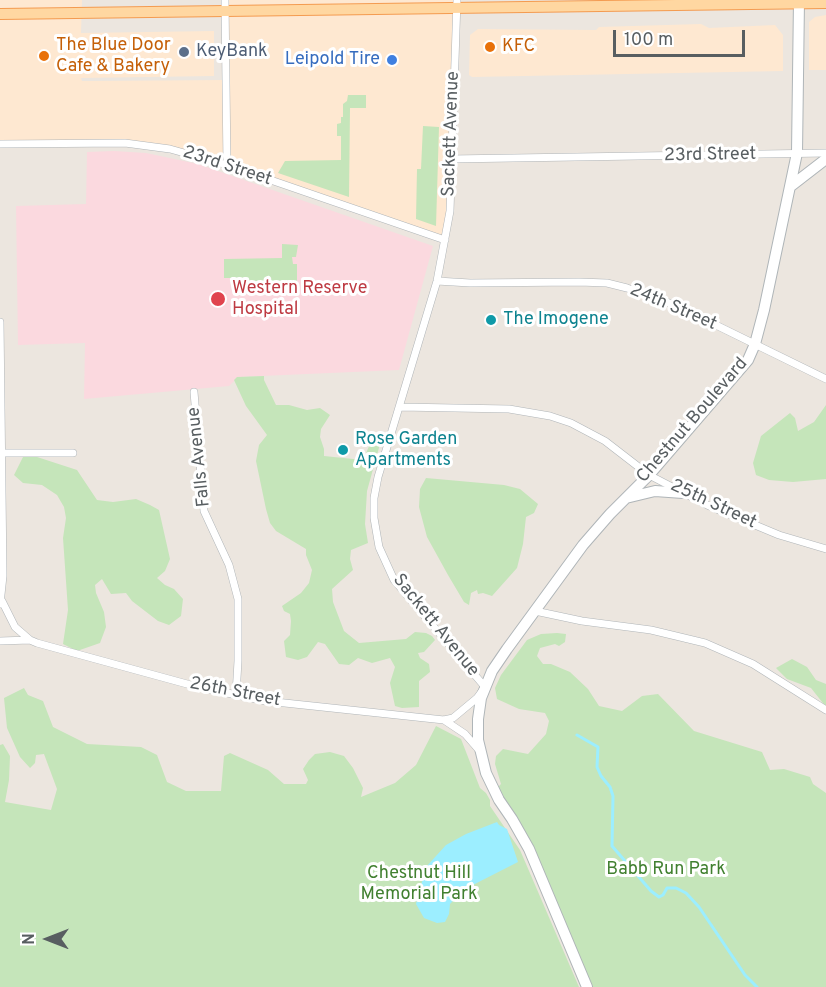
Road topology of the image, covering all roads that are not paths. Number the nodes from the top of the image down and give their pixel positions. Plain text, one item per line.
1 (799, 2) edge
2 (826, 3) edge
3 (457, 4) edge
4 (225, 5) edge
5 (0, 14) edge
6 (0, 144) edge
7 (797, 153) junction
8 (826, 153) edge
9 (451, 159) junction
10 (826, 159) edge
11 (226, 165) junction
12 (791, 186) junction
13 (445, 240) junction
14 (437, 281) junction
15 (0, 322) edge
16 (755, 344) junction
17 (826, 379) edge
18 (1, 389) edge
19 (194, 392) dead end
20 (400, 407) junction
21 (2, 453) junction
22 (73, 453) dead end
23 (649, 475) junction
24 (683, 493) junction
25 (626, 498) junction
26 (1, 514) edge
27 (826, 549) edge
28 (1, 602) edge
29 (535, 611) junction
30 (30, 640) junction
31 (0, 641) edge
32 (485, 687) junction
33 (236, 695) junction
34 (826, 710) edge
35 (444, 720) junction
36 (480, 752) junction
37 (587, 987) edge

1 - 2 main road
1 - 3 main road
1 - 7 street, Chestnut Boulevard
3 - 4 main road
3 - 9 street, Sackett Avenue
4 - 5 main road
4 - 11 street
6 - 11 street, 23rd Street
7 - 8 street, 23rd Street
7 - 9 street, 23rd Street
7 - 12 street, Chestnut Boulevard
9 - 13 street, Sackett Avenue
10 - 12 street
11 - 13 street, 23rd Street
12 - 16 street, Chestnut Boulevard
13 - 14 street, Sackett Avenue
14 - 16 street, 24th Street
14 - 20 street, Sackett Avenue
15 - 18 street
16 - 17 street, 24th Street
16 - 23 street, Chestnut Boulevard
18 - 21 street
19 - 33 street, Falls Avenue
20 - 23 street, 25th Street
20 - 32 street, Sackett Avenue
21 - 22 street
21 - 26 street
23 - 24 street, 25th Street
23 - 25 street, Chestnut Boulevard
24 - 25 street
24 - 27 street, 25th Street
25 - 29 street, Chestnut Boulevard
26 - 28 street
28 - 30 street
29 - 32 street, Chestnut Boulevard
29 - 34 street
30 - 31 street, 26th Street
30 - 33 street, 26th Street
32 - 35 street
32 - 36 street, Sackett Avenue
33 - 35 street, 26th Street
35 - 36 street
36 - 37 street, Sackett Avenue

